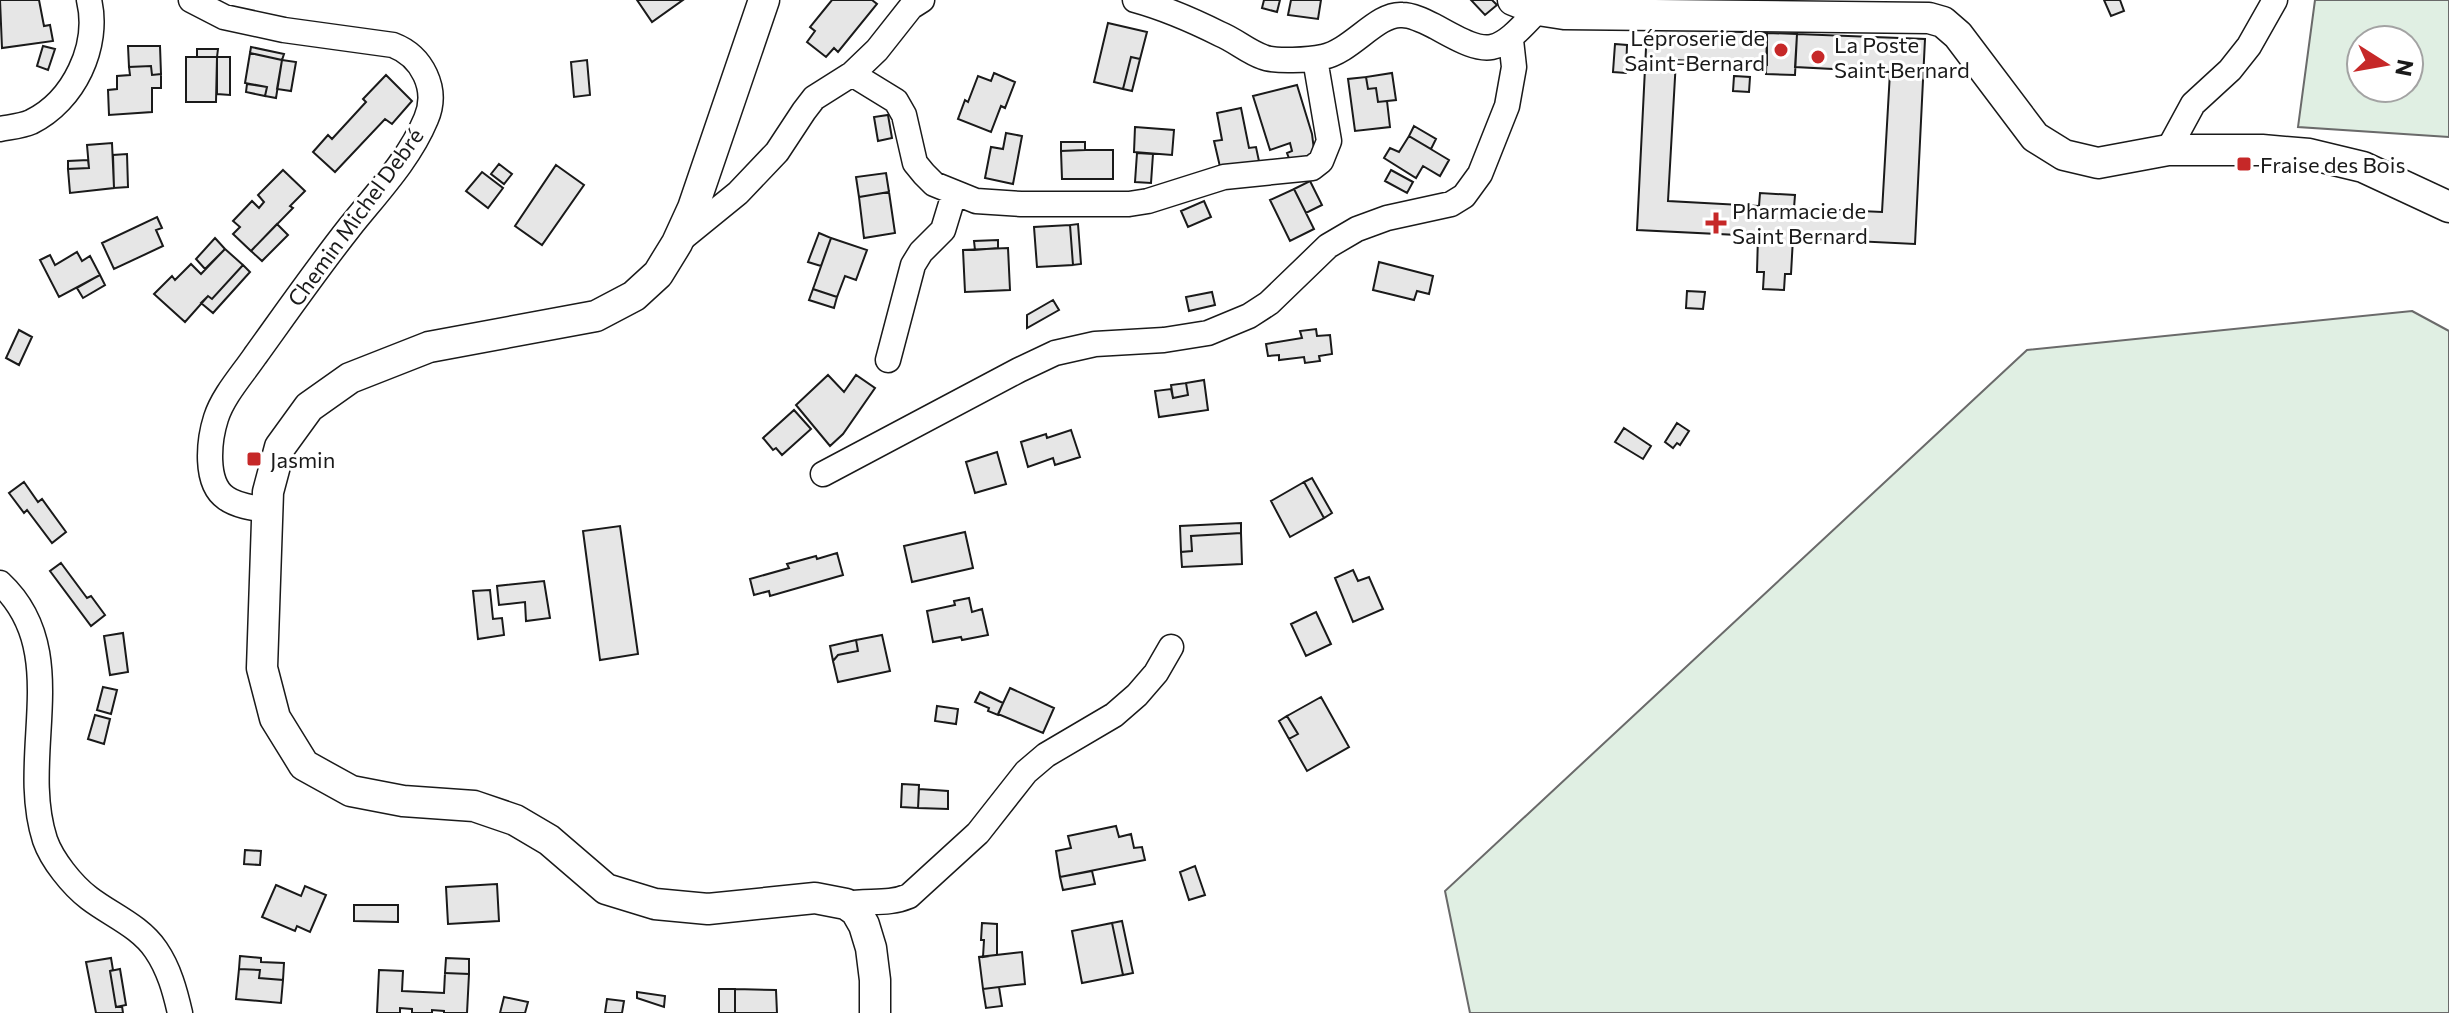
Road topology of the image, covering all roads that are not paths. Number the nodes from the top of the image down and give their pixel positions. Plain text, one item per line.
1 (89, 0) edge
2 (191, 0) edge
3 (764, 0) edge
4 (922, 0) edge
5 (1135, 0) edge
6 (2275, 0) edge
7 (1526, 5) edge
8 (1511, 40) junction
9 (1315, 59) junction
10 (852, 74) junction
11 (0, 129) edge
12 (2168, 150) junction
13 (954, 194) junction
14 (2449, 207) edge
15 (677, 243) junction
16 (888, 360) dead end
17 (823, 474) dead end
18 (267, 510) junction
19 (0, 583) edge
20 (1171, 647) dead end
21 (846, 904) junction
22 (180, 1013) edge
23 (875, 1013) edge

1 - 11 street
2 - 18 street, Chemin Michel Debré
3 - 15 street
4 - 10 street
5 - 9 street
6 - 12 street
7 - 8 street
7 - 12 street
8 - 9 street
8 - 17 street
9 - 13 street
10 - 13 street
10 - 15 street
12 - 14 street
13 - 16 street
15 - 18 street
18 - 21 street
19 - 22 street
20 - 21 street
21 - 23 street

